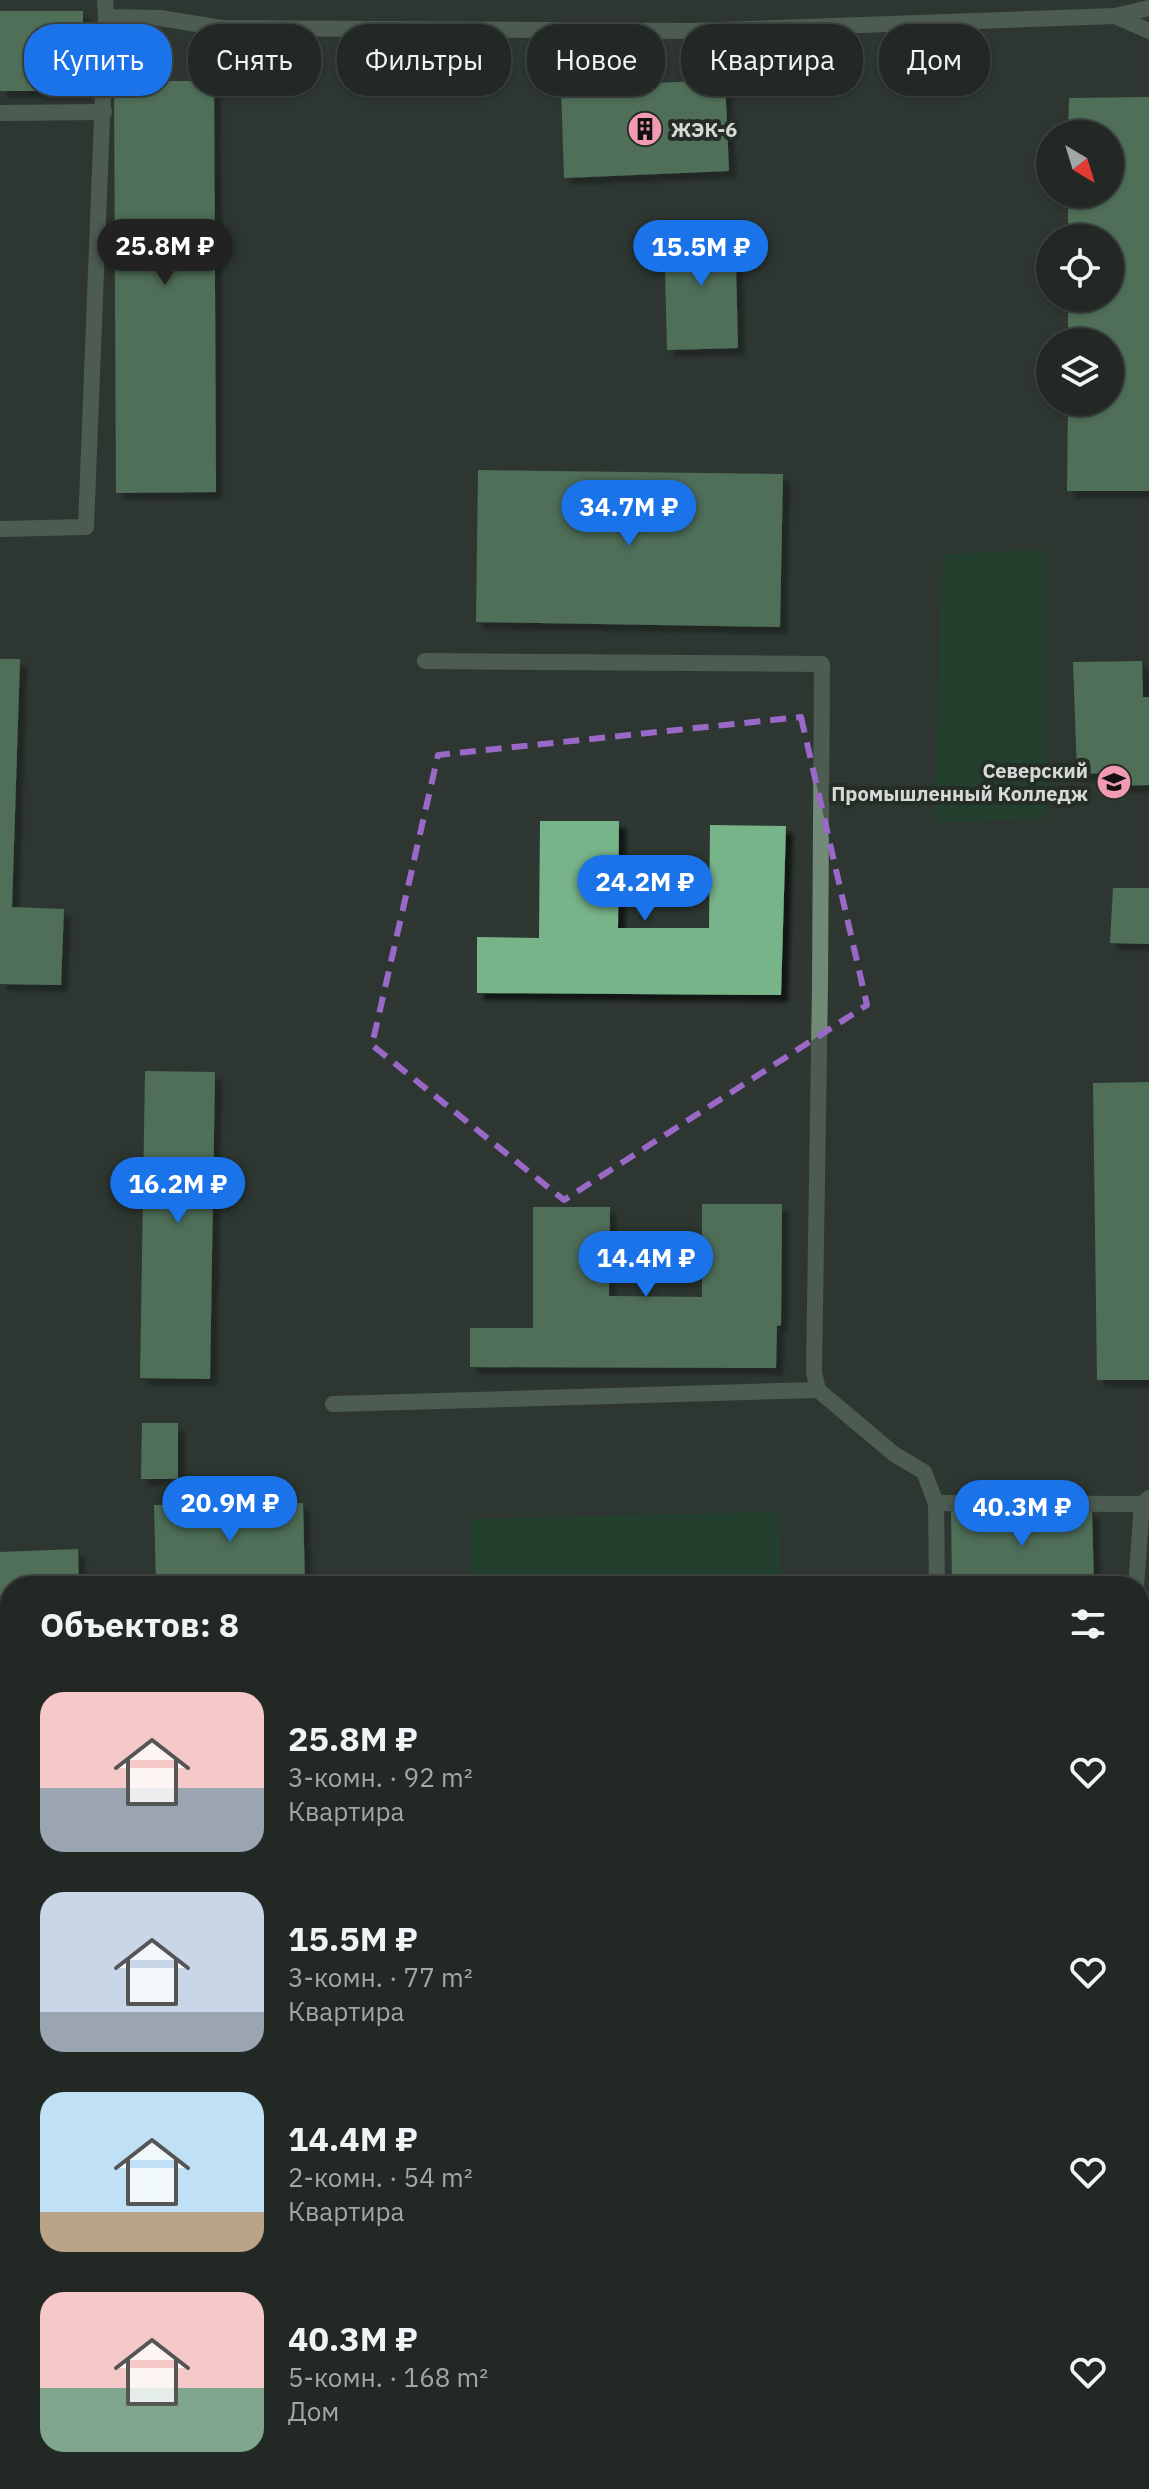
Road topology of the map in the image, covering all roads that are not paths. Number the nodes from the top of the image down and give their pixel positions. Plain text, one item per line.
1 (1149, 8) edge
2 (106, 9) edge
3 (1115, 16) junction
4 (1149, 31) edge
5 (104, 112) junction
6 (0, 113) edge
7 (0, 529) edge
8 (425, 661) dead end
9 (818, 1390) junction
10 (333, 1404) dead end
11 (1146, 1501) edge
12 (936, 1503) junction
13 (937, 1576) edge
14 (1137, 1576) edge

1 - 3 lane
2 - 3 lane
2 - 5 lane
3 - 4 lane
5 - 6 lane
5 - 7 lane
8 - 9 lane
9 - 10 lane
9 - 12 lane
11 - 12 lane
11 - 14 lane
12 - 13 lane

